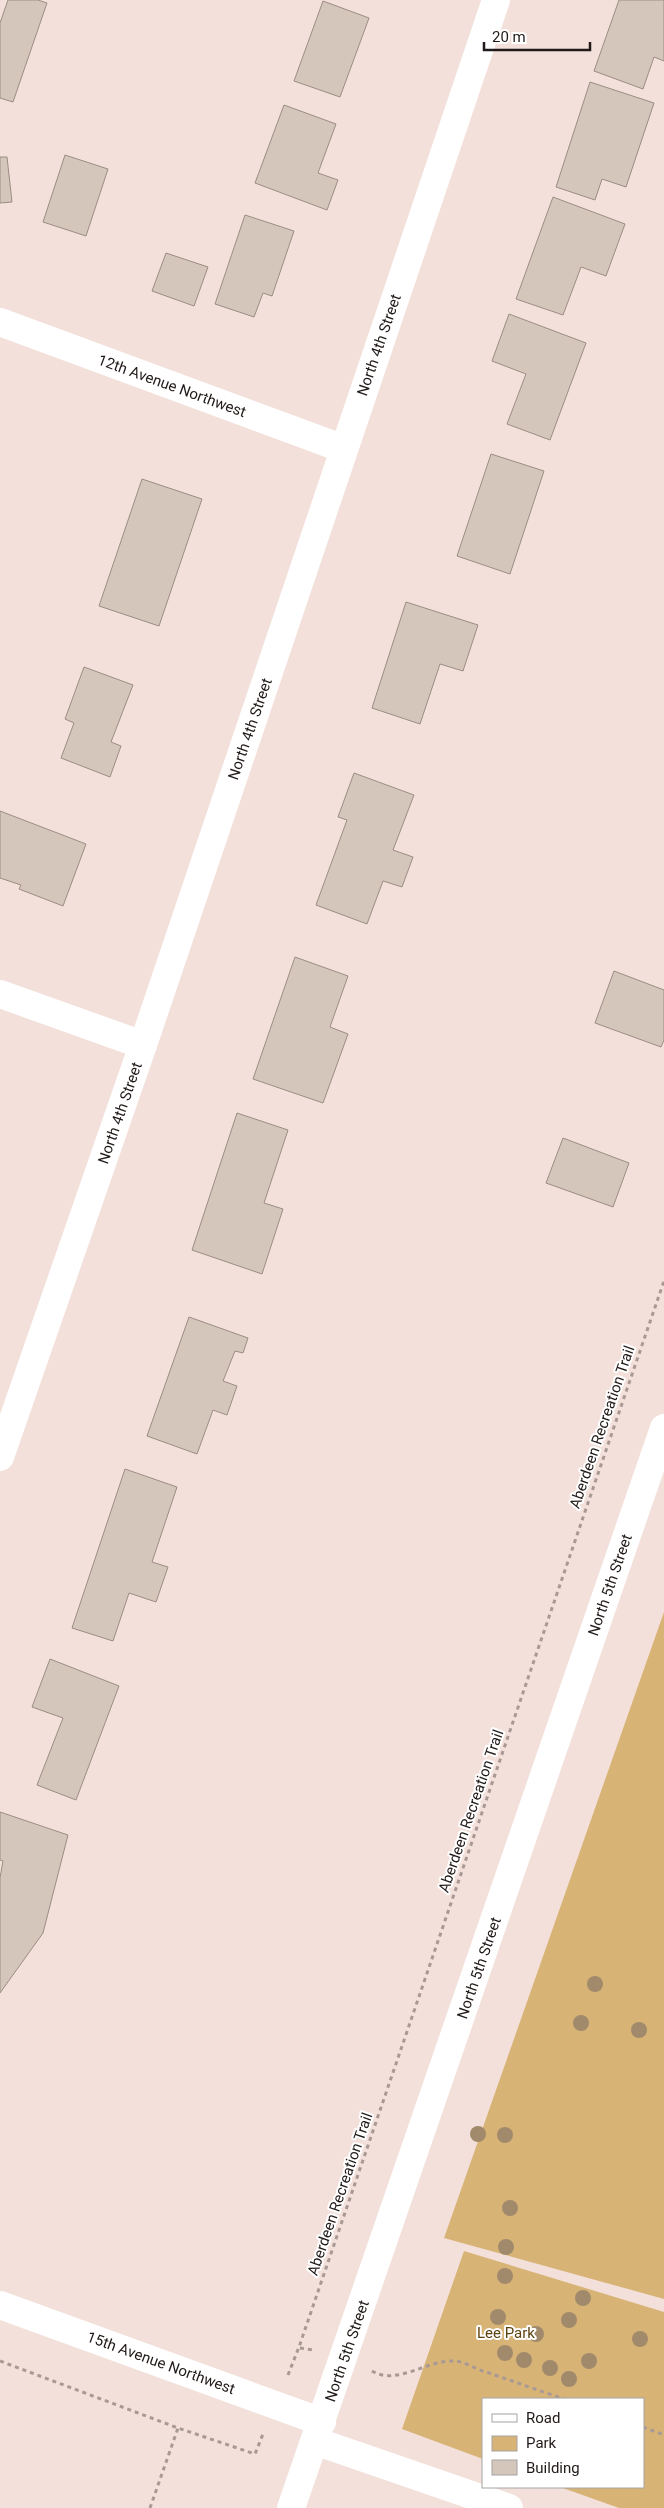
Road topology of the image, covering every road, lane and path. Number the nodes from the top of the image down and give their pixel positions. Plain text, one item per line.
1 (496, 0) edge
2 (0, 322) edge
3 (344, 449) junction
4 (0, 994) edge
5 (143, 1045) junction
6 (664, 1281) edge
7 (664, 1428) edge
8 (0, 1457) edge
9 (0, 2305) edge
10 (300, 2348) junction
11 (346, 2355) junction
12 (0, 2361) edge
13 (561, 2398) edge
14 (275, 2405) junction
15 (644, 2427) edge
16 (178, 2428) junction
17 (318, 2431) junction
18 (664, 2435) edge
19 (150, 2508) edge
20 (291, 2508) edge
21 (509, 2508) edge

1 - 3 street, North 4th Street
2 - 3 street, 12th Avenue Northwest
3 - 5 street, North 4th Street
4 - 5 street
5 - 8 street, North 4th Street
6 - 10 path, Aberdeen Recreation Trail
7 - 11 street, North 5th Street
9 - 14 street, 15th Avenue Northwest
10 - 11 path
10 - 14 path, Aberdeen Recreation Trail
11 - 13 path
11 - 17 street, North 5th Street
12 - 16 path, Aberdeen Recreation Trail
14 - 16 path, Aberdeen Recreation Trail
14 - 17 street, 15th Avenue Northwest
15 - 18 path
16 - 19 path
17 - 20 street, North 5th Street
17 - 21 street, 15th Avenue Northwest

